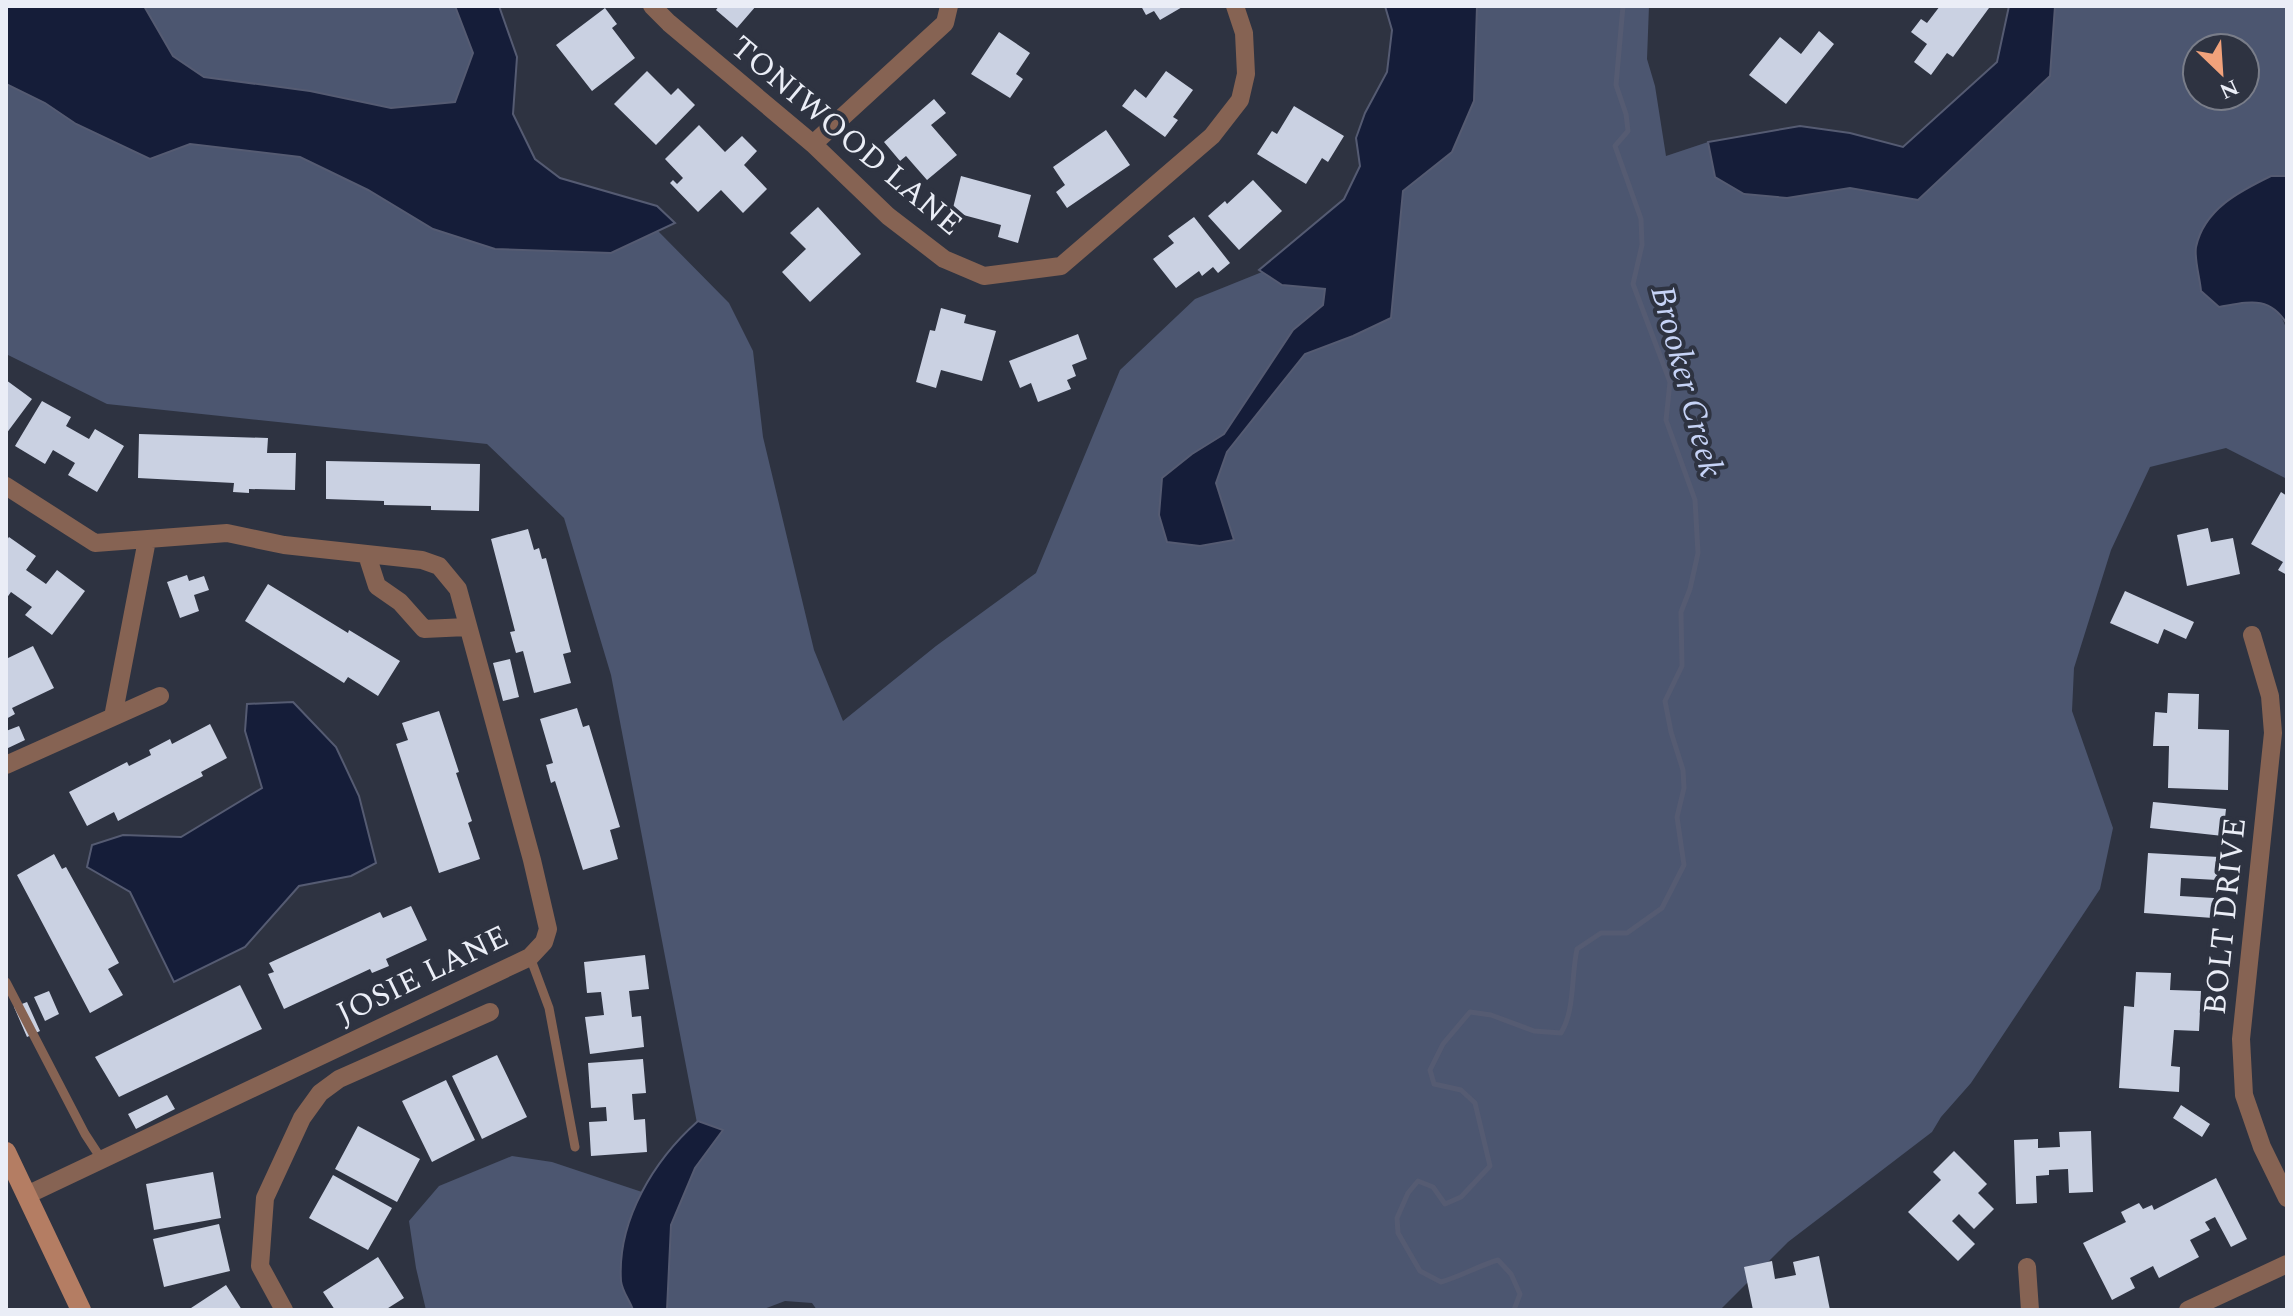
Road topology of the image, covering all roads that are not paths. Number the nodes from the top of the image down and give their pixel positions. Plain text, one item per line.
1 (652, 6) edge
2 (949, 6) edge
3 (1235, 6) edge
4 (813, 144) junction
5 (6, 486) edge
6 (147, 540) junction
7 (367, 555) junction
8 (467, 627) junction
9 (2252, 635) dead end
10 (160, 696) dead end
11 (113, 717) junction
12 (6, 765) edge
13 (530, 957) junction
14 (6, 982) edge
15 (490, 1012) dead end
16 (575, 1147) dead end
17 (6, 1152) edge
18 (102, 1160) junction
19 (27, 1195) junction
20 (2287, 1198) edge
21 (2287, 1264) edge
22 (2027, 1267) dead end
23 (81, 1310) edge
24 (284, 1310) edge
25 (2030, 1310) edge
26 (2188, 1310) edge

1 - 4 street, TONIWOOD LANE
2 - 4 street
3 - 4 street, TONIWOOD LANE
5 - 6 street, JOSIE LANE
6 - 7 street, JOSIE LANE
6 - 11 street
7 - 8 street
7 - 8 street, JOSIE LANE
8 - 13 street, JOSIE LANE
9 - 20 street, BOLT DRIVE
10 - 11 street
11 - 12 street
13 - 16 lane
13 - 18 street, JOSIE LANE
14 - 18 lane
15 - 24 street
17 - 19 street
18 - 19 street, JOSIE LANE
19 - 23 street
21 - 26 street
22 - 25 street

